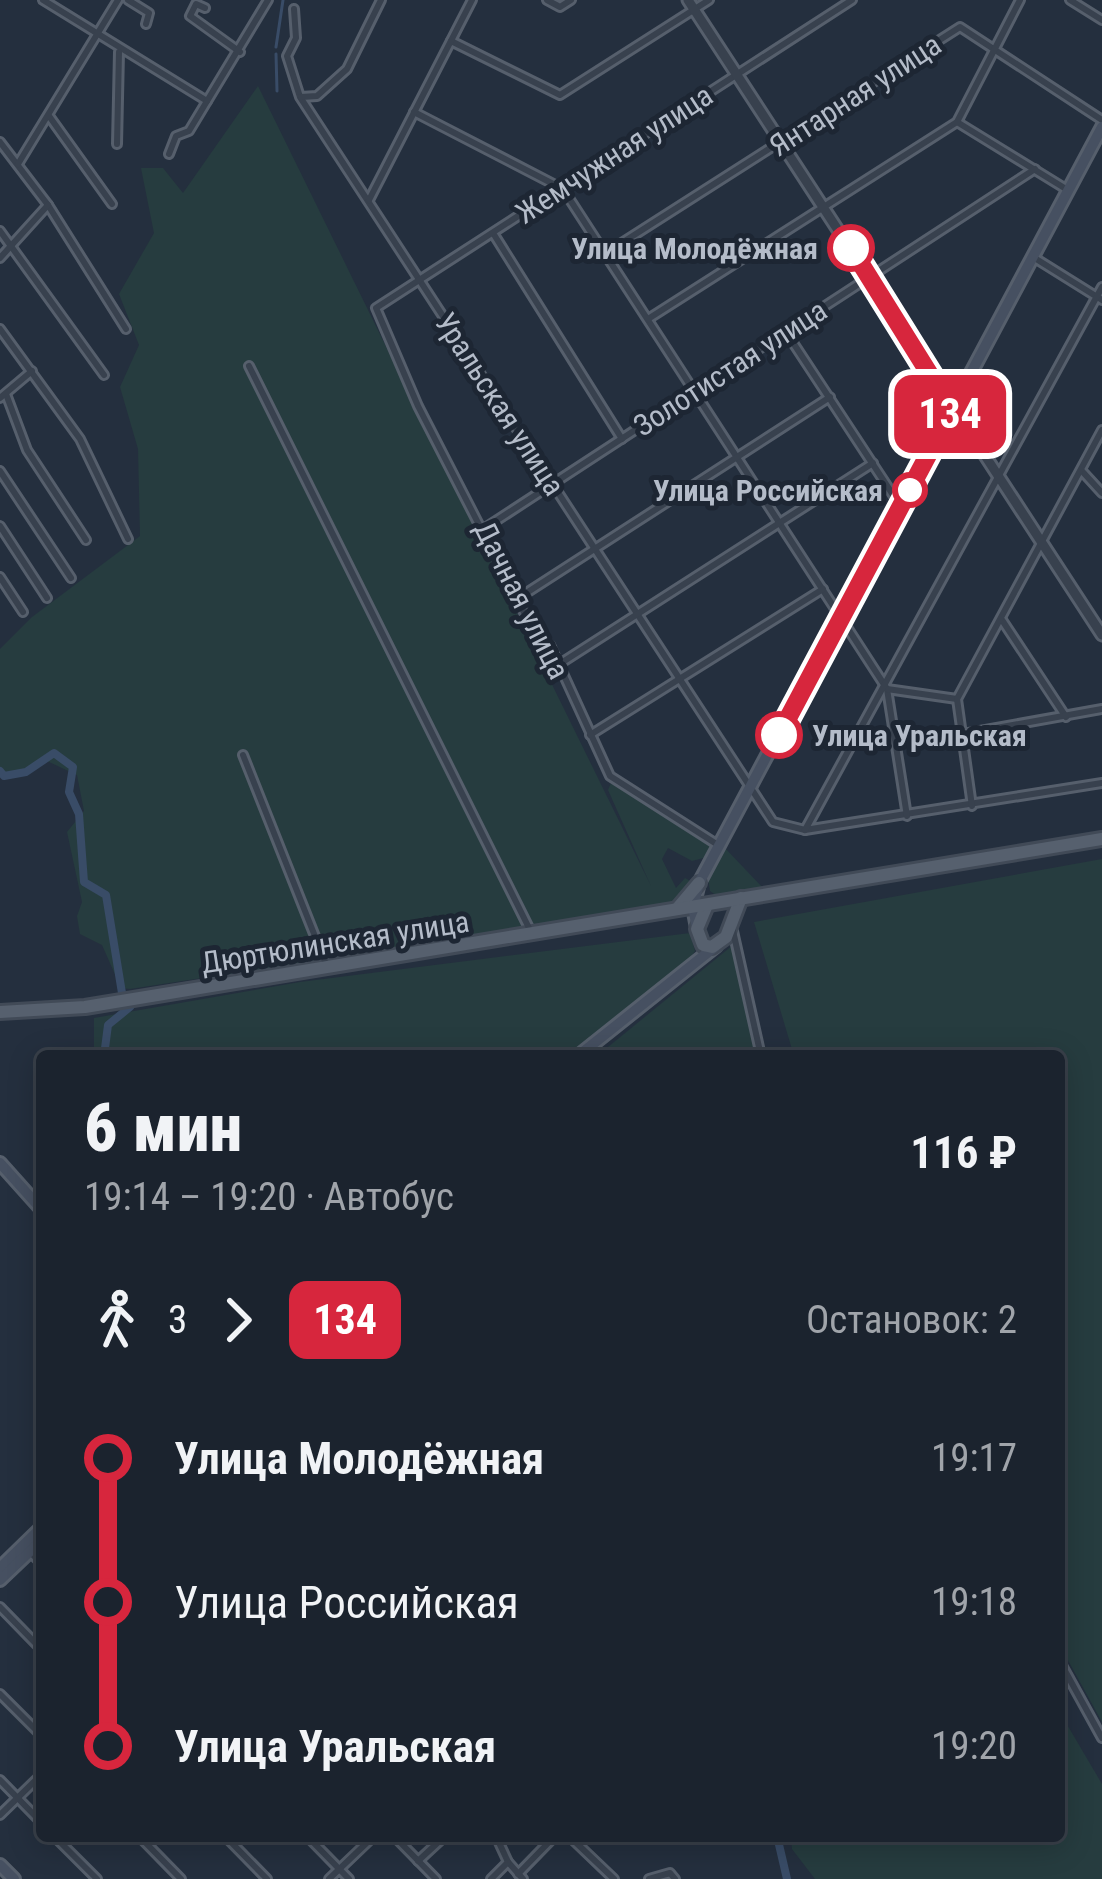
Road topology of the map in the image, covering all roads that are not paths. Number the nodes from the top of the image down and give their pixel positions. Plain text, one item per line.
1 (43, 0) edge
2 (118, 0) edge
3 (128, 0) edge
4 (210, 0) edge
5 (268, 0) edge
6 (382, 0) edge
7 (472, 0) edge
8 (548, 0) edge
9 (571, 0) edge
10 (709, 0) edge
11 (852, 0) edge
12 (1020, 0) edge
13 (1070, 0) edge
14 (691, 5) edge
15 (294, 9) dead end
16 (1102, 20) edge
17 (146, 24) dead end
18 (95, 34) junction
19 (451, 41) junction
20 (119, 50) junction
21 (994, 50) junction
22 (239, 52) junction
23 (737, 74) junction
24 (300, 97) junction
25 (207, 101) junction
26 (414, 112) junction
27 (49, 116) junction
28 (957, 122) junction
29 (1102, 123) edge
30 (0, 142) edge
31 (782, 143) junction
32 (117, 144) dead end
33 (169, 154) dead end
34 (4, 156) edge
35 (18, 164) junction
36 (1035, 169) junction
37 (563, 189) junction
38 (1068, 190) junction
39 (369, 200) junction
40 (112, 204) dead end
41 (48, 205) junction
42 (826, 208) junction
43 (0, 231) edge
44 (493, 233) junction
45 (12, 248) junction
46 (606, 253) junction
47 (1033, 256) junction
48 (0, 258) edge
49 (870, 277) junction
50 (419, 279) junction
51 (1102, 287) edge
52 (1099, 298) edge
53 (376, 308) joint
54 (648, 319) junction
55 (0, 329) edge
56 (126, 329) dead end
57 (786, 332) junction
58 (9, 340) junction
59 (0, 347) edge
60 (249, 366) dead end
61 (32, 371) junction
62 (104, 375) dead end
63 (694, 394) junction
64 (3, 396) edge
65 (830, 397) junction
66 (952, 410) junction
67 (1102, 430) edge
68 (622, 439) junction
69 (736, 457) junction
70 (873, 463) junction
71 (0, 470) edge
72 (1081, 470) junction
73 (1000, 481) junction
74 (553, 485) junction
75 (1102, 493) edge
76 (901, 507) junction
77 (780, 522) junction
78 (0, 526) edge
79 (485, 528) junction
80 (128, 539) dead end
81 (86, 541) dead end
82 (1041, 542) junction
83 (595, 551) junction
84 (0, 577) edge
85 (71, 578) dead end
86 (823, 589) junction
87 (46, 598) dead end
88 (517, 599) junction
89 (23, 612) dead end
90 (638, 616) junction
91 (841, 620) junction
92 (1002, 620) junction
93 (1102, 635) edge
94 (558, 665) junction
95 (679, 681) junction
96 (887, 689) junction
97 (958, 699) junction
98 (1102, 709) edge
99 (1066, 717) junction
100 (963, 734) junction
101 (590, 735) junction
102 (243, 755) dead end
103 (1102, 783) edge
104 (750, 789) junction
105 (972, 806) junction
106 (907, 816) junction
107 (805, 830) junction
108 (1102, 839) edge
109 (719, 845) junction
110 (701, 878) junction
111 (741, 898) junction
112 (706, 905) junction
113 (670, 911) junction
114 (731, 923) junction
115 (531, 934) junction
116 (698, 934) junction
117 (726, 943) junction
118 (690, 966) junction
119 (327, 967) junction
120 (2, 1012) edge
121 (585, 1050) edge
122 (759, 1050) edge
123 (0, 1163) edge
124 (36, 1203) edge
125 (36, 1533) edge
126 (36, 1547) edge
127 (31, 1552) junction
128 (36, 1557) edge
129 (0, 1568) edge
130 (0, 1580) edge
131 (0, 1607) edge
132 (36, 1644) edge
133 (1065, 1671) edge
134 (0, 1694) edge
135 (36, 1730) edge
136 (1102, 1738) edge
137 (0, 1780) edge
138 (36, 1780) edge
139 (17, 1798) junction
140 (0, 1815) edge
141 (36, 1817) edge
142 (60, 1842) edge
143 (145, 1842) edge
144 (231, 1842) edge
145 (313, 1842) edge
146 (368, 1842) edge
147 (400, 1842) edge
148 (439, 1842) edge
149 (501, 1842) edge
150 (550, 1842) edge
151 (575, 1842) edge
152 (418, 1861) junction
153 (508, 1862) junction
154 (0, 1865) edge
155 (339, 1869) junction
156 (521, 1876) edge
157 (14, 1879) edge
158 (97, 1879) edge
159 (181, 1879) edge
160 (267, 1879) edge
161 (329, 1879) edge
162 (349, 1879) edge
163 (436, 1879) edge
164 (491, 1879) edge
165 (614, 1879) edge
166 (649, 1879) edge
167 (675, 1879) edge

1 - 18 street
2 - 18 street
3 - 17 street
4 - 22 street
5 - 22 street
6 - 24 street
7 - 19 street
8 - 9 street
10 - 14 street
11 - 23 street, Жемчужная улица
12 - 21 street
13 - 16 street
14 - 19 street
14 - 23 street
15 - 24 street, Уральская улица
18 - 20 street
18 - 27 street
19 - 26 street
20 - 25 street
20 - 32 street
21 - 28 street
21 - 29 street, Янтарная улица
21 - 31 street, Янтарная улица
22 - 25 street
23 - 31 street
23 - 37 street, Жемчужная улица
24 - 39 street, Уральская улица
25 - 33 street
26 - 37 street
26 - 39 street
27 - 35 street
27 - 40 street
28 - 36 street
28 - 42 street
29 - 38 main road
30 - 34 street
31 - 42 street
31 - 46 street, Янтарная улица
34 - 35 street
35 - 41 street
36 - 38 street
36 - 49 street, Золотистая улица
37 - 44 street, Жемчужная улица
37 - 46 street
38 - 47 main road
39 - 50 street, Уральская улица
41 - 45 street
41 - 56 street
42 - 49 street
42 - 54 street
43 - 45 street
44 - 50 street, Жемчужная улица
44 - 68 street
45 - 48 street
45 - 62 street
46 - 54 street
47 - 52 street
47 - 66 main road
49 - 57 street, Золотистая улица
49 - 66 street
50 - 53 street, Жемчужная улица
50 - 74 street, Уральская улица
51 - 52 street
52 - 73 street
53 - 79 street, Дачная улица
54 - 63 street
55 - 58 street
57 - 63 street, Золотистая улица
57 - 65 street
58 - 59 street
58 - 61 street
60 - 115 street
61 - 64 street
61 - 80 street
63 - 68 street, Золотистая улица
63 - 69 street
64 - 81 street
65 - 69 street
65 - 70 street
66 - 73 street
66 - 76 main road
67 - 72 street
68 - 74 street, Золотистая улица
69 - 77 street
69 - 83 street
70 - 76 street
70 - 77 street
71 - 85 street
72 - 75 street
72 - 82 street
73 - 82 street
73 - 96 street
74 - 79 street, Золотистая улица
74 - 83 street, Уральская улица
76 - 91 main road
77 - 86 street
77 - 90 street
78 - 87 street
79 - 88 street, Дачная улица
82 - 92 street
82 - 93 street
83 - 88 street
83 - 90 street, Уральская улица
84 - 89 street
86 - 91 street
86 - 95 street
88 - 94 street, Дачная улица
90 - 94 street
90 - 95 street, Уральская улица
91 - 96 street
91 - 104 main road
92 - 97 street
92 - 99 street
94 - 101 street, Дачная улица
95 - 101 street
95 - 104 street, Уральская улица
96 - 97 street
96 - 106 street
96 - 107 street
97 - 100 street
98 - 99 street
99 - 100 street
100 - 105 street
101 - 109 street, Дачная улица
102 - 119 street
103 - 105 street
104 - 107 street, Уральская улица
104 - 109 main road
105 - 106 street
106 - 107 street
108 - 111 main road, Дюртюлинская улица
109 - 110 main road
110 - 112 main road
110 - 112 main road
110 - 113 main road
111 - 112 main road, Дюртюлинская улица
111 - 114 main road
112 - 113 main road, Дюртюлинская улица
112 - 114 main road
112 - 116 main road
113 - 115 main road, Дюртюлинская улица
113 - 116 main road
114 - 117 main road
115 - 119 main road, Дюртюлинская улица
116 - 117 main road
116 - 118 main road
117 - 118 main road
117 - 122 street
118 - 121 main road
119 - 120 main road, Дюртюлинская улица
123 - 124 main road
125 - 129 main road
126 - 127 main road
127 - 128 street
127 - 130 main road
131 - 132 street
133 - 136 street
134 - 135 street
137 - 139 street
138 - 139 street
139 - 140 street
139 - 141 street
142 - 158 street
143 - 159 street
144 - 160 street
145 - 155 street
146 - 155 street
147 - 152 street
148 - 152 street
149 - 153 street
150 - 156 street
151 - 165 street
152 - 163 street
153 - 156 street
153 - 164 street
154 - 157 main road
155 - 161 street
155 - 162 street
166 - 167 street

